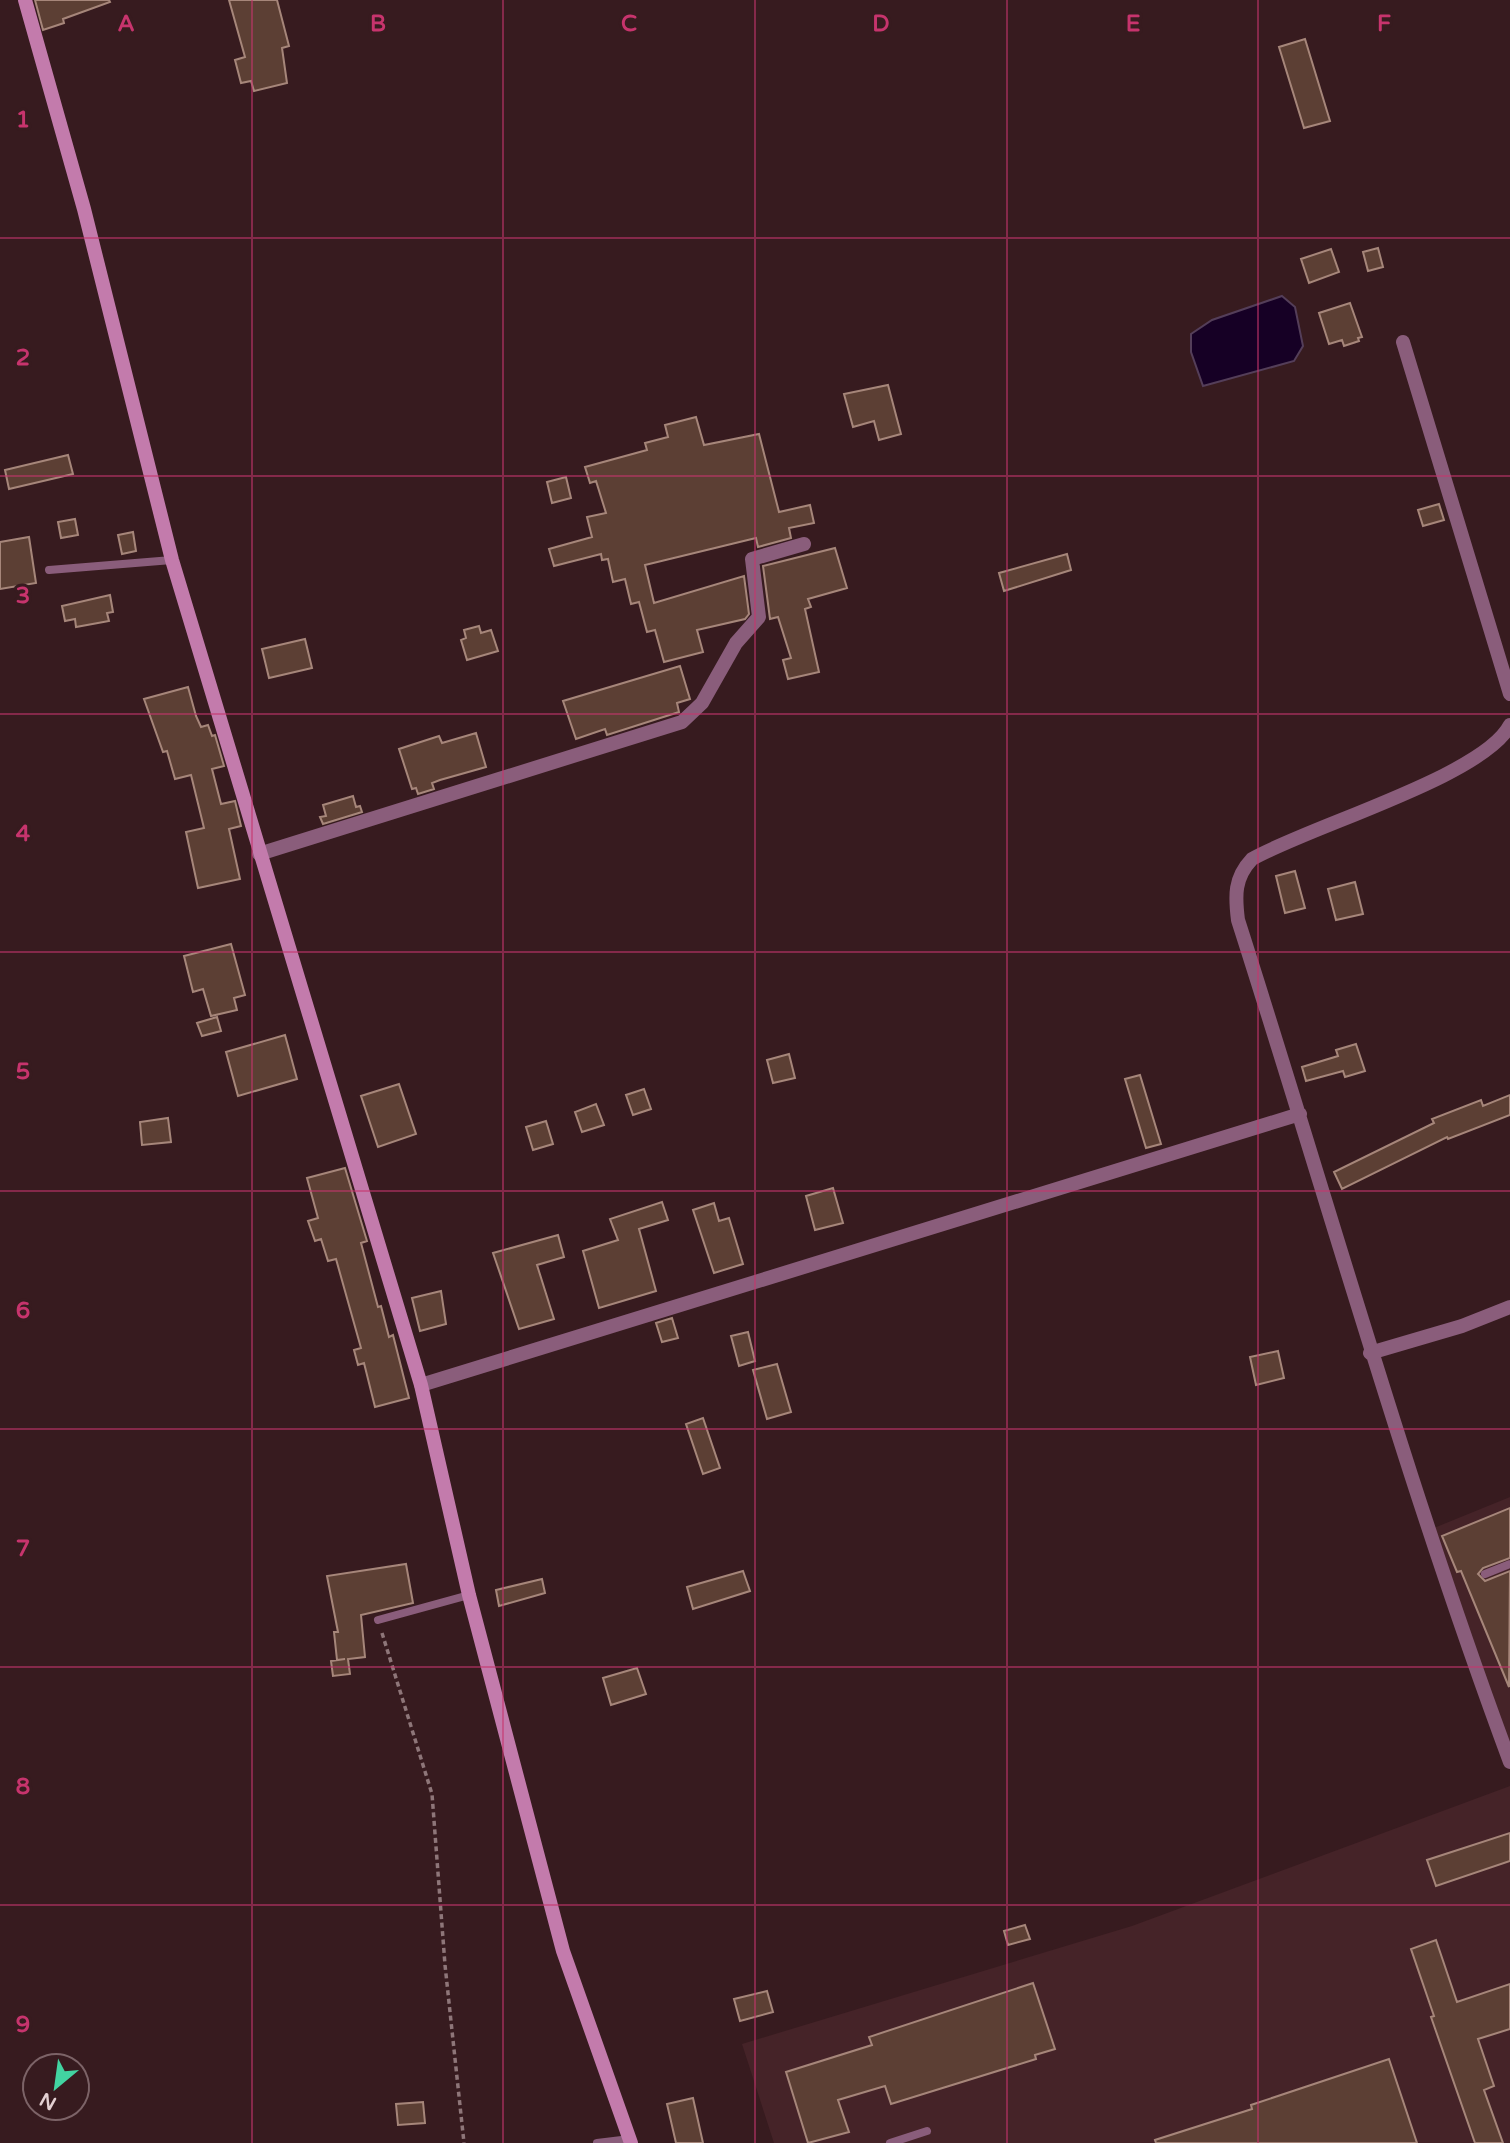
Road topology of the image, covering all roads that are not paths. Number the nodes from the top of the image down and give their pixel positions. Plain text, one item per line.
1 (24, 0) edge
2 (1403, 342) dead end
3 (804, 544) dead end
4 (172, 560) junction
5 (49, 570) dead end
6 (1510, 694) edge
7 (1510, 725) edge
8 (259, 854) junction
9 (1300, 1114) junction
10 (1510, 1307) edge
11 (1370, 1353) junction
12 (421, 1385) junction
13 (1510, 1564) edge
14 (1485, 1574) dead end
15 (469, 1595) junction
16 (378, 1620) road end
17 (1510, 1762) edge
18 (927, 2131) dead end
19 (630, 2141) edge
20 (597, 2143) edge
21 (890, 2143) edge

1 - 4 street
2 - 6 street
3 - 8 street
4 - 5 lane
4 - 8 street
7 - 9 street
8 - 12 street
9 - 11 street
9 - 12 street
10 - 11 street
11 - 17 street
12 - 15 street
13 - 14 lane
15 - 16 lane
15 - 19 street
18 - 21 lane
19 - 20 lane

